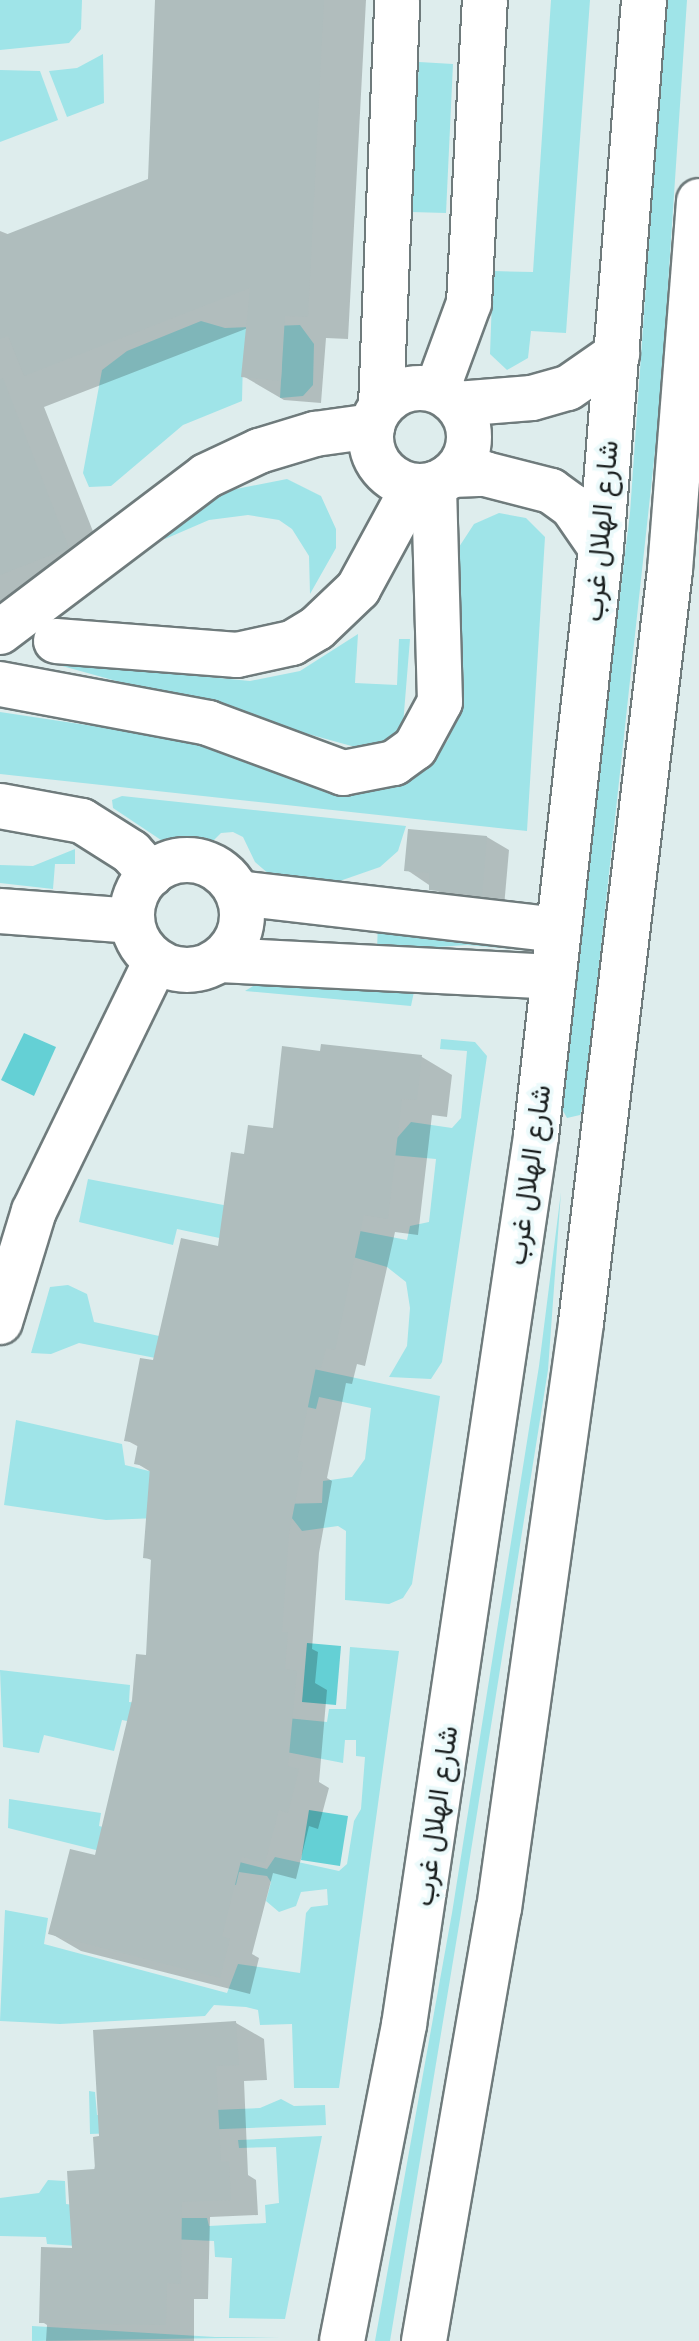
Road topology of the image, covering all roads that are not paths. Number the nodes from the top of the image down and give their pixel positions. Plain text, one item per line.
1 (397, 0) edge
2 (485, 0) edge
3 (644, 0) edge
4 (699, 201) edge
5 (617, 354) junction
6 (447, 397) junction
7 (376, 416) junction
8 (433, 482) junction
9 (601, 548) junction
10 (0, 632) edge
11 (56, 641) dead end
12 (0, 684) edge
13 (0, 806) edge
14 (151, 874) junction
15 (238, 893) junction
16 (0, 911) edge
17 (132, 921) junction
18 (559, 930) junction
19 (220, 960) junction
20 (156, 961) junction
21 (554, 977) junction
22 (0, 1322) edge
23 (342, 2341) edge
24 (424, 2341) edge

1 - 7 main road
2 - 6 main road
3 - 5 main road, شارع الهلال غرب
4 - 24 main road
5 - 6 main road
5 - 9 main road, شارع الهلال غرب
6 - 7 main road
6 - 8 main road
7 - 8 main road
7 - 10 main road
8 - 9 main road
8 - 11 main road
8 - 12 main road
9 - 18 main road, شارع الهلال غرب
13 - 14 main road
14 - 15 main road
14 - 17 main road
15 - 18 main road
15 - 19 main road
16 - 17 main road
17 - 20 main road
18 - 21 main road, شارع الهلال غرب
19 - 20 main road
19 - 21 main road
20 - 22 main road
21 - 23 main road, شارع الهلال غرب

